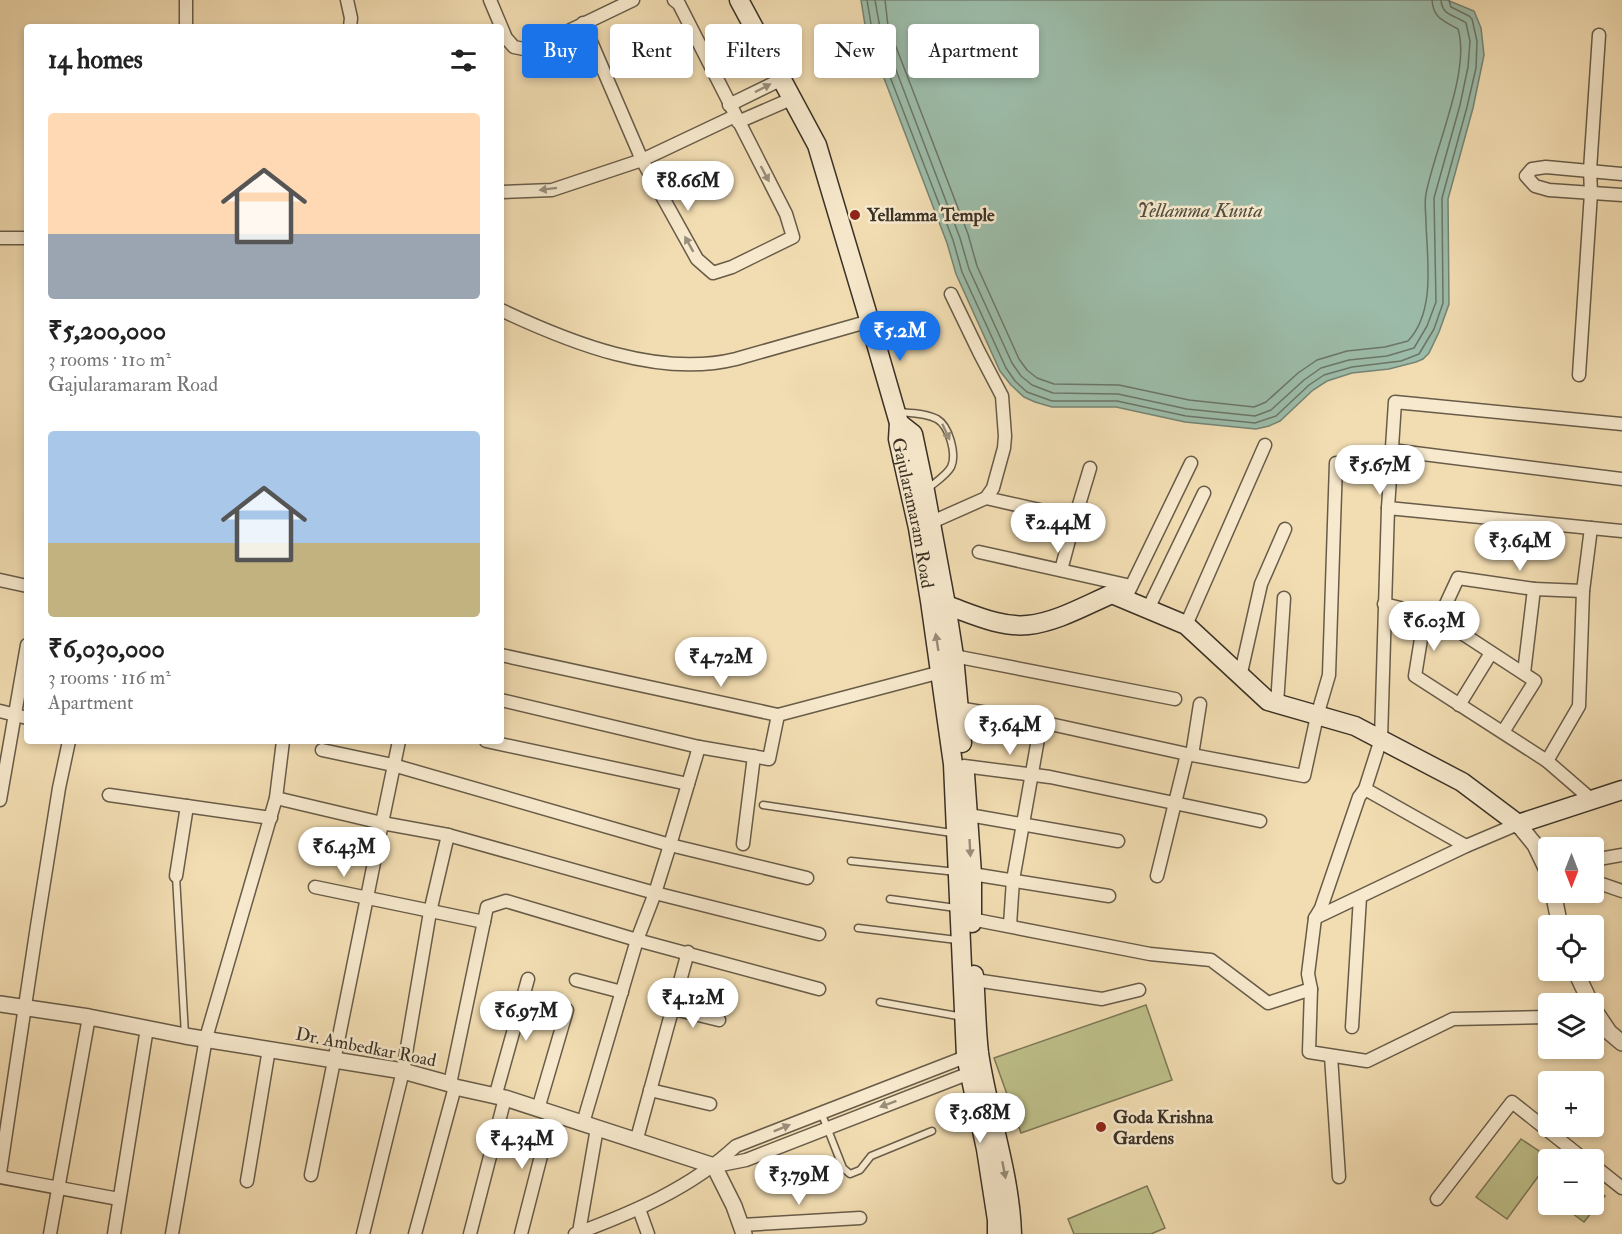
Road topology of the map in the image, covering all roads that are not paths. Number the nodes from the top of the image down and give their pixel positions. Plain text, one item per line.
1 (186, 0) edge
2 (347, 0) edge
3 (490, 0) edge
4 (633, 0) edge
5 (674, 0) edge
6 (739, 0) edge
7 (583, 23) junction
8 (186, 24) edge
9 (350, 24) edge
10 (500, 24) edge
11 (504, 33) edge
12 (1599, 34) dead end
13 (782, 79) junction
14 (791, 99) junction
15 (734, 115) junction
16 (642, 160) junction
17 (1590, 170) junction
18 (1622, 174) edge
19 (504, 192) edge
20 (1591, 193) junction
21 (1622, 195) edge
22 (0, 238) edge
23 (24, 238) edge
24 (951, 294) dead end
25 (504, 311) edge
26 (868, 315) junction
27 (1579, 375) dead end
28 (897, 417) junction
29 (1622, 424) edge
30 (1265, 445) dead end
31 (1391, 450) junction
32 (1191, 463) dead end
33 (1336, 464) dead end
34 (1090, 468) dead end
35 (1622, 479) edge
36 (926, 490) junction
37 (1204, 493) dead end
38 (987, 498) junction
39 (1388, 508) junction
40 (1075, 518) junction
41 (932, 522) junction
42 (1591, 528) junction
43 (1286, 529) dead end
44 (1622, 531) edge
45 (979, 552) dead end
46 (1061, 570) junction
47 (0, 580) edge
48 (24, 585) edge
49 (1534, 589) junction
50 (1583, 591) junction
51 (1128, 593) junction
52 (1284, 598) dead end
53 (1384, 604) junction
54 (946, 605) junction
55 (1148, 609) junction
56 (1425, 614) junction
57 (1439, 619) junction
58 (1186, 625) junction
59 (1491, 652) junction
60 (504, 656) edge
61 (954, 656) junction
62 (941, 672) junction
63 (1524, 673) junction
64 (1240, 677) junction
65 (24, 680) edge
66 (1175, 699) dead end
67 (504, 701) edge
68 (1200, 704) dead end
69 (1277, 704) junction
70 (1460, 705) junction
71 (958, 708) junction
72 (0, 711) edge
73 (21, 716) edge
74 (778, 716) junction
75 (1317, 716) junction
76 (1041, 722) junction
77 (1503, 732) junction
78 (1381, 739) junction
79 (68, 744) edge
80 (283, 744) edge
81 (398, 744) edge
82 (500, 744) edge
83 (699, 747) junction
84 (322, 750) dead end
85 (1190, 754) junction
86 (754, 756) junction
87 (1547, 761) junction
88 (393, 765) junction
89 (964, 766) junction
90 (1030, 774) junction
91 (688, 784) junction
92 (1365, 789) junction
93 (1622, 790) edge
94 (109, 795) dead end
95 (276, 798) junction
96 (0, 800) edge
97 (1592, 800) junction
98 (1175, 804) junction
99 (764, 805) dead end
100 (187, 806) junction
101 (969, 815) junction
102 (271, 818) junction
103 (1260, 821) dead end
104 (382, 823) junction
105 (1518, 824) junction
106 (1021, 825) junction
107 (956, 834) junction
108 (448, 835) junction
109 (1118, 840) dead end
110 (743, 844) dead end
111 (670, 845) junction
112 (1466, 846) junction
113 (1538, 851) edge
114 (1622, 855) edge
115 (1604, 858) edge
116 (851, 861) dead end
117 (964, 873) junction
118 (176, 876) joint
119 (1157, 876) dead end
120 (807, 878) dead end
121 (1013, 880) junction
122 (1604, 885) edge
123 (315, 887) dead end
124 (1622, 891) edge
125 (655, 893) junction
126 (1109, 896) dead end
127 (1360, 897) junction
128 (366, 898) junction
129 (890, 899) dead end
130 (430, 912) junction
131 (965, 914) junction
132 (1315, 918) junction
133 (484, 922) junction
134 (1010, 925) junction
135 (858, 928) dead end
136 (819, 934) dead end
137 (637, 940) junction
138 (961, 940) junction
139 (687, 952) junction
140 (528, 979) dead end
141 (576, 980) dead end
142 (975, 980) junction
143 (819, 989) dead end
144 (1311, 989) junction
145 (1139, 990) dead end
146 (622, 992) junction
147 (880, 1002) dead end
148 (0, 1004) edge
149 (25, 1008) junction
150 (674, 1009) junction
151 (567, 1010) dead end
152 (89, 1017) junction
153 (964, 1017) junction
154 (1538, 1017) edge
155 (719, 1020) dead end
156 (1604, 1025) edge
157 (1352, 1027) dead end
158 (147, 1028) junction
159 (185, 1036) junction
160 (206, 1038) junction
161 (1622, 1043) edge
162 (269, 1049) junction
163 (1331, 1056) junction
164 (334, 1061) junction
165 (974, 1062) junction
166 (403, 1071) junction
167 (452, 1086) junction
168 (650, 1090) junction
169 (500, 1097) junction
170 (710, 1104) dead end
171 (545, 1111) junction
172 (821, 1112) junction
173 (590, 1125) junction
174 (827, 1127) junction
175 (932, 1131) dead end
176 (636, 1142) junction
177 (1572, 1149) edge
178 (714, 1166) junction
179 (0, 1173) edge
180 (1604, 1174) edge
181 (311, 1175) dead end
182 (1339, 1177) dead end
183 (0, 1178) edge
184 (247, 1181) dead end
185 (57, 1188) junction
186 (1622, 1188) edge
187 (119, 1199) junction
188 (1437, 1199) dead end
189 (639, 1209) junction
190 (860, 1218) dead end
191 (742, 1229) edge
192 (597, 1230) edge
193 (577, 1233) edge
194 (50, 1234) edge
195 (114, 1234) edge
196 (172, 1234) edge
197 (363, 1234) edge
198 (415, 1234) edge
199 (470, 1234) edge
200 (521, 1234) edge
201 (648, 1234) edge
202 (997, 1234) edge
203 (1012, 1234) edge

1 - 8 street
2 - 9 street
3 - 10 street
4 - 7 street
5 - 15 street
6 - 13 main road, Gajularamaram Road
7 - 11 street
7 - 16 street
12 - 17 street
13 - 14 main road, Gajularamaram Road
15 -> 13 street
14 - 15 street
14 - 26 main road, Gajularamaram Road
15 - 16 street
15 -> 16 street
16 -> 19 street
17 - 18 street
17 - 20 street
17 - 20 street
20 - 21 street
20 - 27 street
22 - 23 street
24 - 38 street
25 - 26 street
26 - 28 main road, Gajularamaram Road
28 - 36 main road
28 -> 36 lane
62 -> 28 main road, Gajularamaram Road
29 - 31 street
30 - 58 street
31 - 35 street
31 - 39 street
32 - 51 street
33 - 75 street
34 - 40 street
36 - 41 main road
37 - 55 street
38 - 40 street
38 - 41 street
39 - 42 street
39 - 53 street
40 - 46 street
41 - 54 main road
42 - 44 street
42 - 50 street
43 - 64 street
45 - 46 street
46 - 51 street
47 - 48 street
49 - 50 street
49 - 57 street
49 - 63 street
50 - 87 street
51 - 54 main road
51 - 55 main road
52 - 69 street
53 - 56 street
53 - 78 street
54 - 61 main road
55 - 58 main road
56 - 57 street
56 - 70 street
57 - 59 street
58 - 64 main road
59 - 63 street
59 - 70 street
60 - 74 street
61 - 66 street
61 - 71 main road
62 - 74 street
62 - 107 main road, Gajularamaram Road
63 - 77 street
64 - 69 main road
65 - 73 street
67 - 83 street
68 - 85 street
69 - 75 main road
70 - 77 street
71 - 76 street
71 - 89 main road
72 - 73 street
73 - 96 street
74 - 86 street
75 - 78 main road
75 - 85 street
76 - 85 street
76 - 90 street
77 - 87 street
78 - 92 street
78 - 105 main road
79 - 149 street
80 - 95 street
81 - 88 street
82 - 91 street
83 - 86 street
83 - 91 street
84 - 88 street
85 - 98 street
86 - 110 street
87 - 97 street
88 - 104 street
88 - 111 street
89 - 90 street
89 - 101 main road
90 - 98 street
90 - 106 street
91 - 111 street
92 - 112 street
92 - 132 street
93 - 97 main road
94 - 100 street
95 - 102 street
95 - 104 street
97 - 105 main road
98 - 103 street
98 - 119 street
99 - 107 lane
100 - 102 street
100 - 118 street
101 - 106 street
101 -> 117 main road
102 - 160 street
104 - 108 street
104 - 128 street
105 - 112 street
105 - 113 street
106 - 109 street
106 - 121 street
107 - 117 main road, Gajularamaram Road
108 - 125 street
108 - 130 street
111 - 120 street
111 - 125 street
112 - 127 street
114 - 115 street
116 - 117 lane
117 - 121 street
117 - 131 main road, Gajularamaram Road
118 - 159 lane
121 - 126 street
121 - 134 street
122 - 124 street
123 - 128 street
125 - 136 street
125 - 137 street
127 - 132 street
127 - 157 street
128 - 130 street
128 - 164 street
129 - 131 lane
130 - 133 street
130 - 166 street
131 - 134 street
131 - 138 main road, Gajularamaram Road
131 - 142 main road
132 - 144 street
133 - 137 street
133 - 167 street
134 - 144 street
135 - 138 lane
137 - 139 street
137 - 146 street
138 - 153 main road, Gajularamaram Road
139 - 143 street
139 - 150 street
140 - 169 street
141 - 146 street
142 - 145 street
142 - 165 main road
144 - 163 street
146 - 173 street
147 - 153 lane
148 - 149 street, Dr. Ambedkar Road
149 - 152 street, Dr. Ambedkar Road
149 - 179 street
150 - 155 street
150 - 168 street
151 - 171 street
152 - 158 street, Dr. Ambedkar Road
152 - 185 street
153 - 165 main road, Gajularamaram Road
154 - 163 street
156 - 161 street
158 - 159 street, Dr. Ambedkar Road
158 - 187 street
159 - 160 street, Dr. Ambedkar Road
160 - 162 street, Dr. Ambedkar Road
160 - 196 street
162 - 164 street, Dr. Ambedkar Road
162 - 184 street
163 - 182 street
164 - 166 street, Dr. Ambedkar Road
164 - 181 street
165 - 172 street
165 -> 174 street
165 - 202 main road
165 -> 203 main road, Gajularamaram Road
166 - 167 street, Dr. Ambedkar Road
166 - 197 street
167 - 169 street, Dr. Ambedkar Road
167 - 198 street
168 - 170 street
168 - 176 street
169 - 171 street, Dr. Ambedkar Road
169 - 199 street
171 - 173 street, Dr. Ambedkar Road
171 - 200 street
172 - 174 lane
178 -> 172 street
173 - 176 street, Dr. Ambedkar Road
173 - 193 street
174 - 175 lane
174 - 178 street
176 - 178 street, Dr. Ambedkar Road
177 - 188 street
178 - 189 street
178 - 191 street
180 - 186 street
183 - 185 street
185 - 187 street
185 - 194 street
187 - 195 street
189 - 192 street
189 - 201 street
190 - 191 street
192 - 193 street

